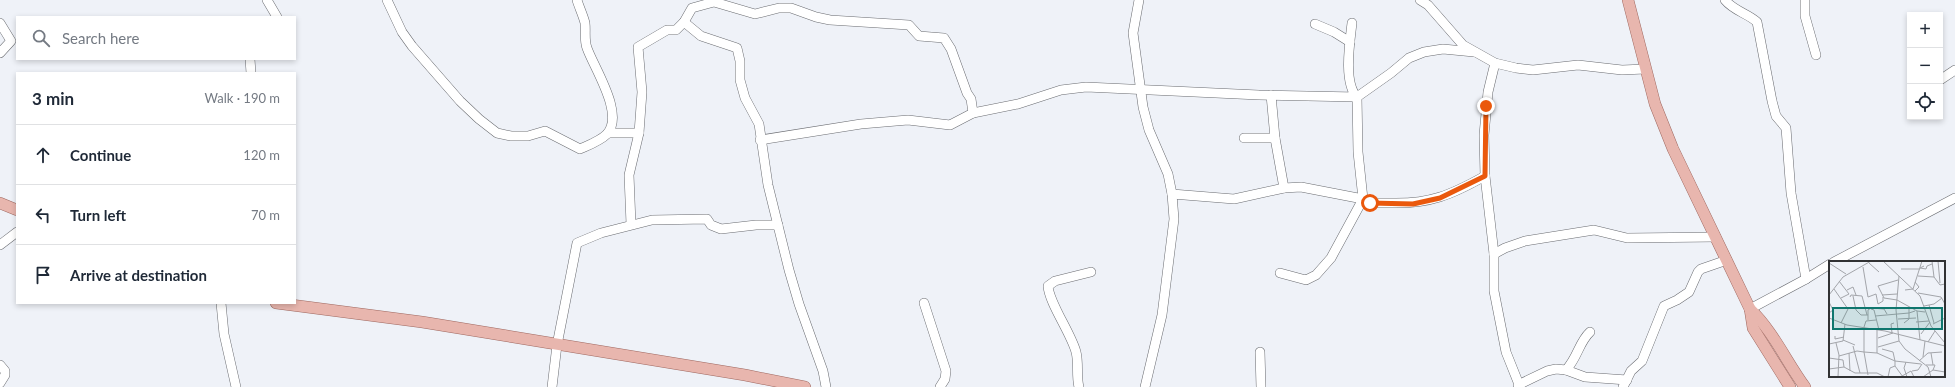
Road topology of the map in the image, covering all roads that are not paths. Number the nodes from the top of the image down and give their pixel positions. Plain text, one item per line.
1 (268, 0) edge
2 (387, 0) edge
3 (576, 0) edge
4 (1139, 0) edge
5 (1420, 0) edge
6 (1628, 0) edge
7 (1726, 0) edge
8 (1805, 0) edge
9 (276, 16) edge
10 (684, 22) junction
11 (0, 23) edge
12 (1352, 23) dead end
13 (1314, 24) dead end
14 (1350, 42) junction
15 (1474, 52) junction
16 (0, 53) edge
17 (1816, 55) dead end
18 (250, 60) edge
19 (1495, 63) junction
20 (1646, 69) junction
21 (1955, 70) edge
22 (251, 72) edge
23 (1943, 78) edge
24 (1141, 90) junction
25 (1271, 95) junction
26 (1357, 97) junction
27 (974, 113) junction
28 (608, 133) junction
29 (639, 133) junction
30 (1244, 138) dead end
31 (1275, 138) junction
32 (760, 140) junction
33 (1485, 176) junction
34 (1284, 188) junction
35 (1172, 194) junction
36 (1955, 198) edge
37 (1363, 199) junction
38 (0, 203) edge
39 (16, 210) edge
40 (630, 224) junction
41 (778, 225) junction
42 (16, 233) edge
43 (1716, 236) junction
44 (0, 245) edge
45 (1494, 254) junction
46 (1727, 260) junction
47 (1836, 261) edge
48 (1829, 265) edge
49 (1091, 272) dead end
50 (1280, 273) dead end
51 (1806, 279) junction
52 (221, 304) edge
53 (284, 304) edge
54 (924, 304) dead end
55 (1750, 309) junction
56 (1590, 332) dead end
57 (557, 346) junction
58 (1260, 352) dead end
59 (0, 365) edge
60 (1566, 370) junction
61 (0, 383) edge
62 (1625, 384) edge
63 (1519, 386) edge
64 (236, 387) edge
65 (552, 387) edge
66 (801, 387) edge
67 (826, 387) edge
68 (940, 387) edge
69 (1079, 387) edge
70 (1145, 387) edge
71 (1261, 387) edge
72 (1790, 387) edge
73 (1805, 387) edge

1 - 9 street
2 - 28 street
3 - 28 street
4 - 24 street
5 - 15 street
6 - 20 main road
7 - 51 street
8 - 17 street
10 - 27 street
10 - 29 street
10 - 32 street
11 - 16 street
12 - 14 street
13 - 14 street
14 - 26 street
15 - 19 street
15 - 26 street
18 - 22 street
19 - 20 street
19 - 33 street
20 - 43 main road
21 - 23 street
24 - 25 street
24 - 27 street
24 - 35 street
25 - 26 street
25 - 31 street
26 - 37 street
27 - 32 street
28 - 29 street
29 - 40 street
30 - 31 street
31 - 34 street
32 - 41 street
33 - 37 street
33 - 45 street
34 - 35 street
34 - 37 street
35 - 70 street
36 - 47 street
37 - 50 street
38 - 39 main road
40 - 41 street
40 - 57 street
41 - 67 street
42 - 44 street
43 - 45 street
43 - 46 main road
45 - 63 street
46 - 55 main road
46 - 62 street
48 - 51 street
49 - 69 street
51 - 55 street
52 - 64 street
53 - 57 main road
54 - 68 street
55 - 72 main road
55 - 73 main road
56 - 60 street
57 - 65 street
57 - 66 main road
58 - 71 street
59 - 61 street
60 - 62 street
60 - 63 street

